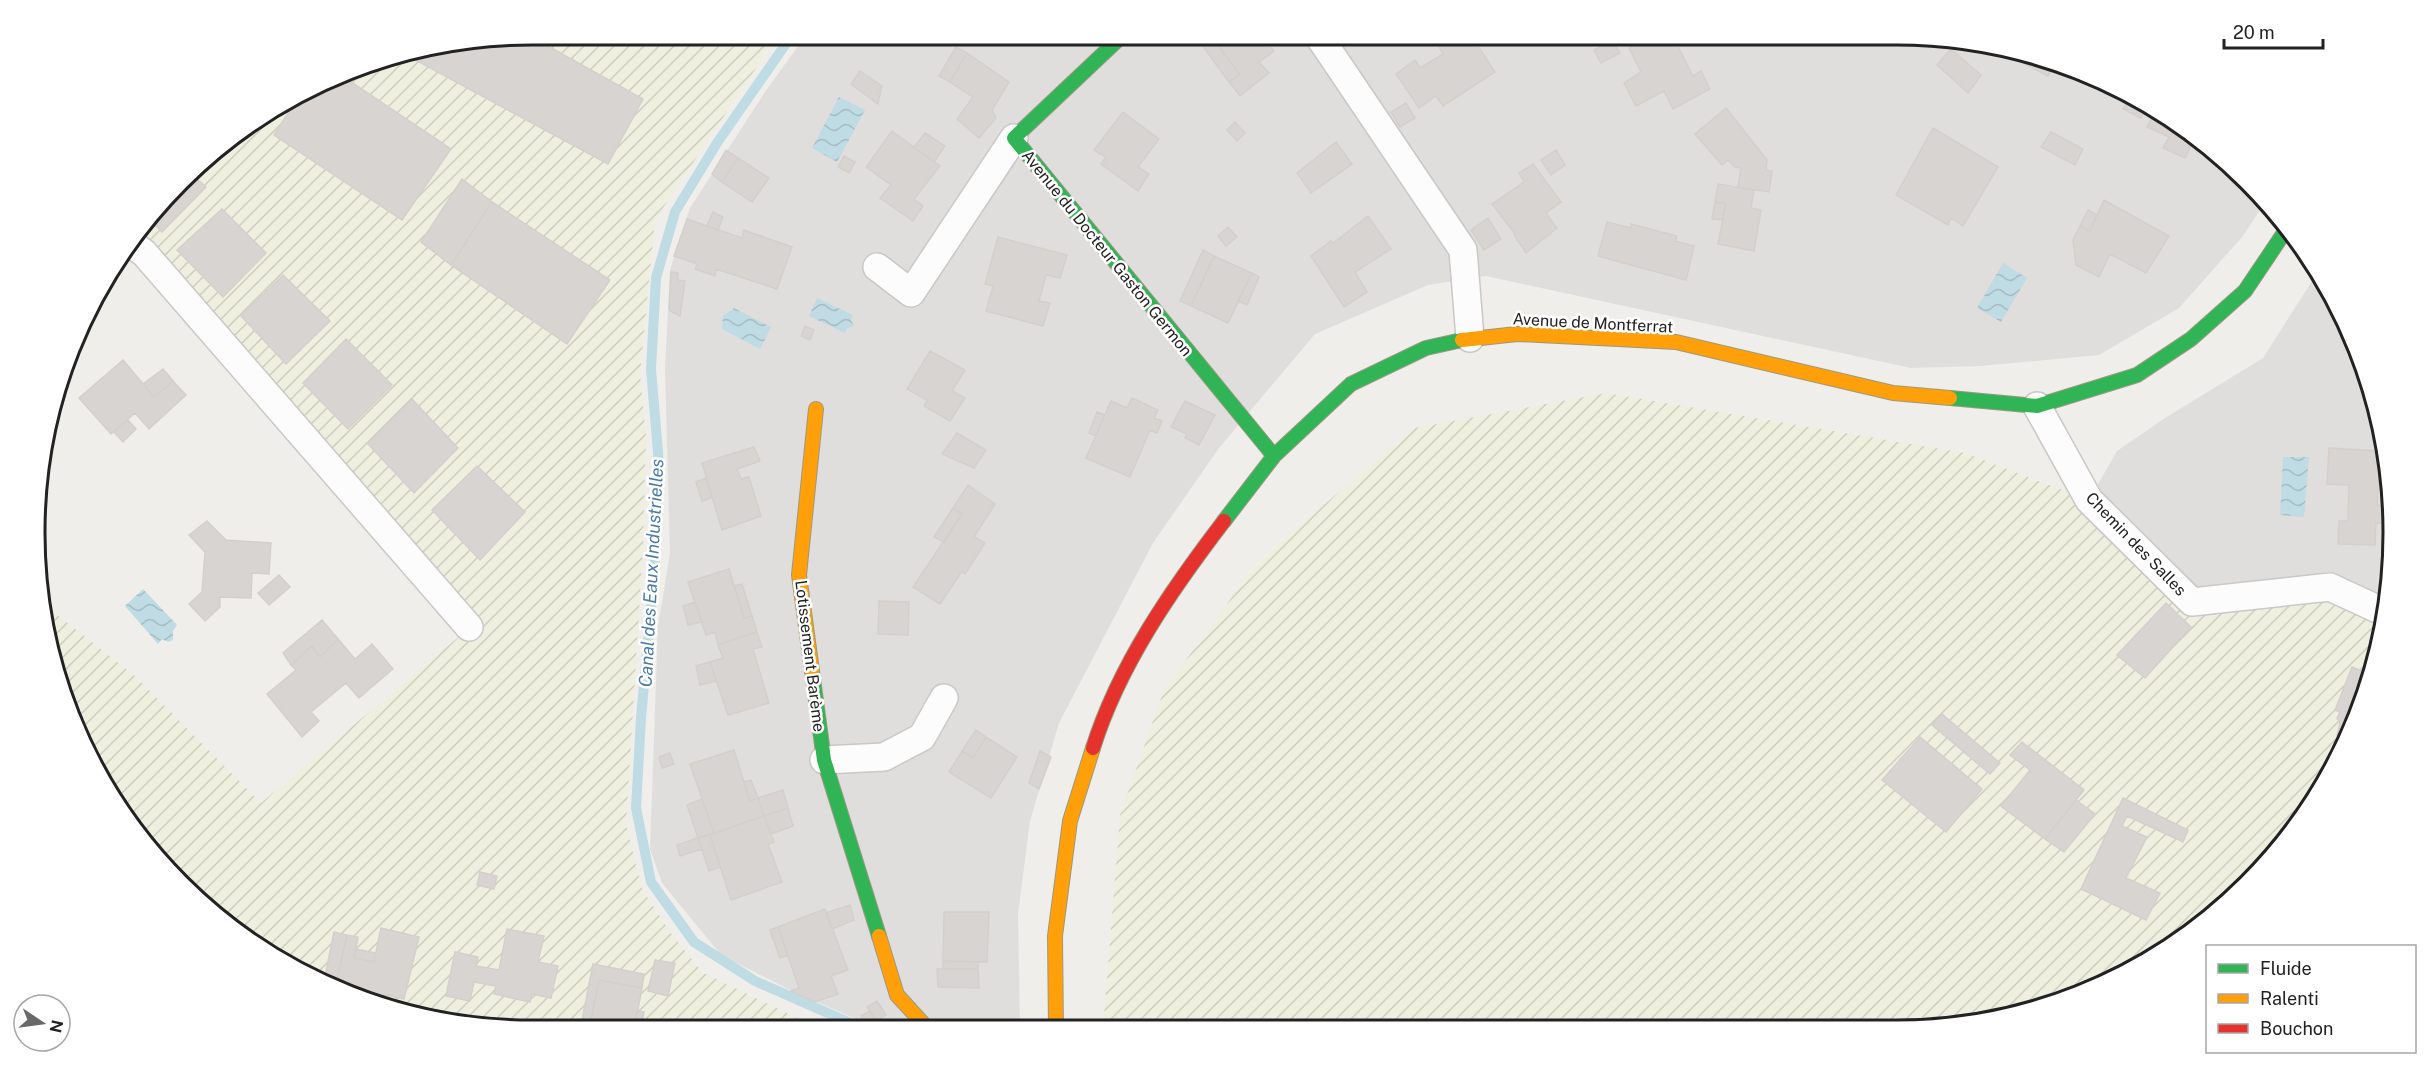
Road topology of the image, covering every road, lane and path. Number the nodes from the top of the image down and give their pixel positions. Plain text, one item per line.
1 (1111, 45) edge
2 (1325, 45) edge
3 (1014, 138) junction
4 (2282, 236) edge
5 (137, 248) edge
6 (877, 267) dead end
7 (1470, 338) junction
8 (2037, 406) junction
9 (816, 409) dead end
10 (1274, 456) junction
11 (2377, 609) edge
12 (469, 627) dead end
13 (944, 698) dead end
14 (824, 760) junction
15 (920, 1020) edge
16 (1056, 1020) edge

1 - 3 street, Avenue du Docteur Gaston Germon
2 - 7 street
3 - 6 street
3 - 10 street, Avenue du Docteur Gaston Germon
4 - 8 street, Avenue de Montferrat
5 - 12 street
7 - 8 street, Avenue de Montferrat
7 - 10 street, Avenue de Montferrat
8 - 11 street, Chemin des Salles
9 - 14 street, Lotissement Barème
10 - 16 street, Avenue de Montferrat
13 - 14 street
14 - 15 street, Lotissement Barème

